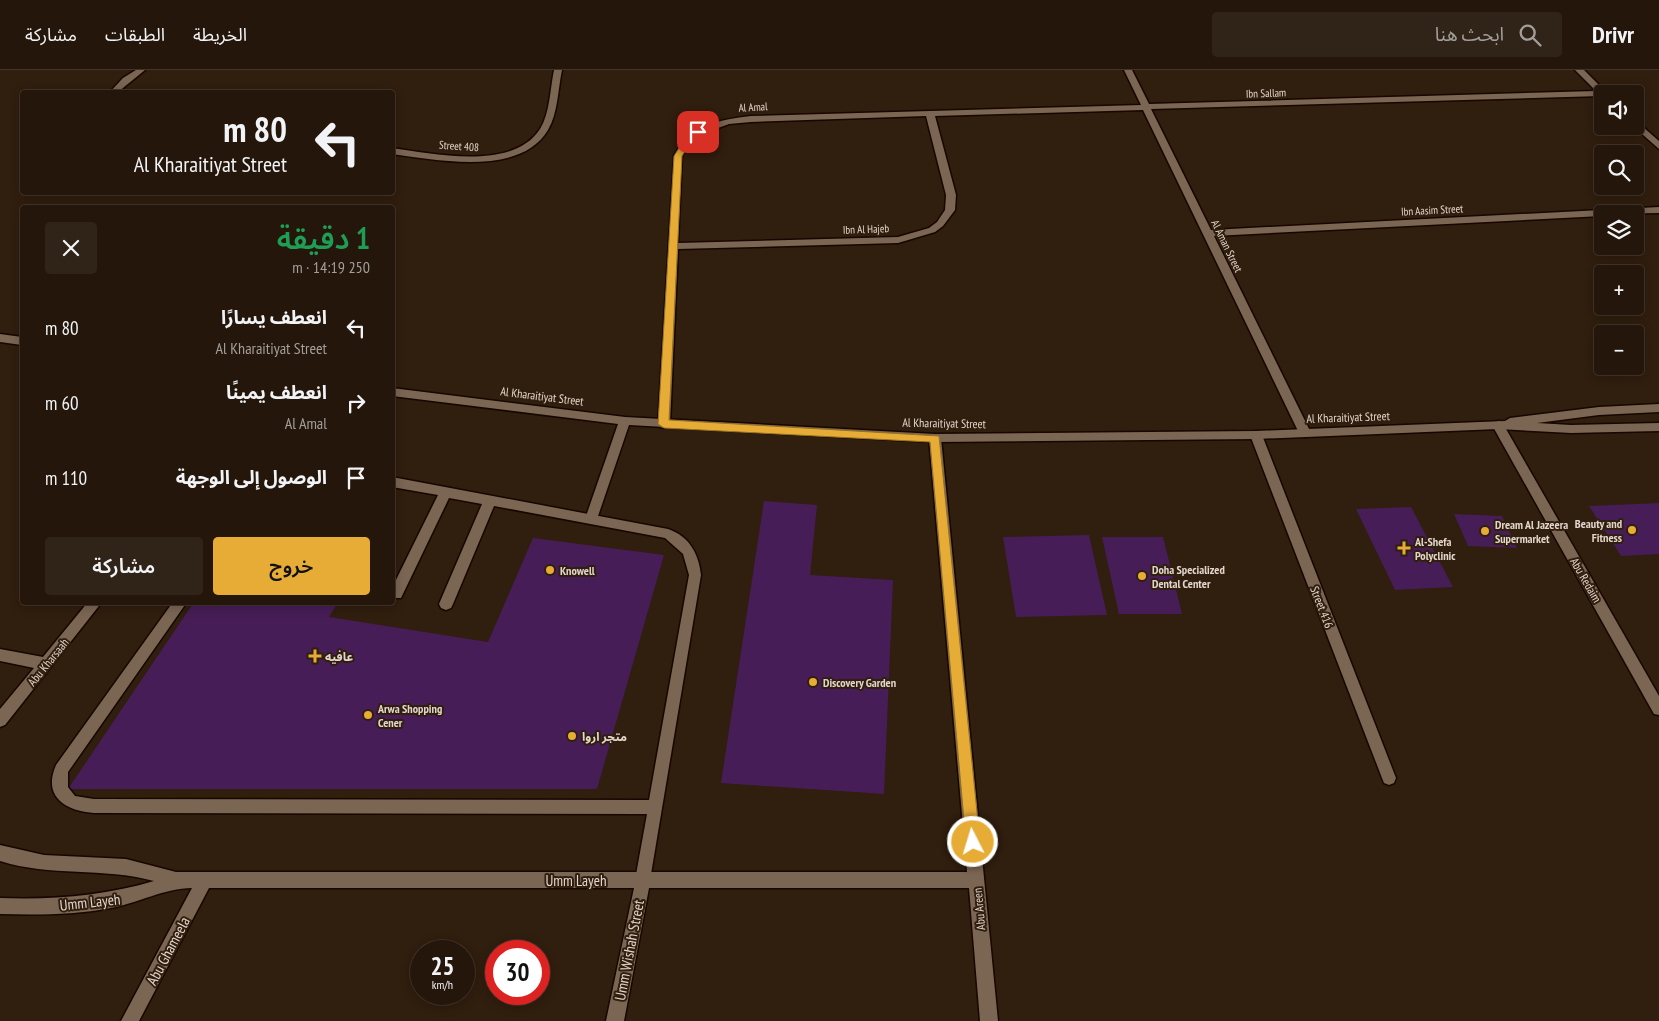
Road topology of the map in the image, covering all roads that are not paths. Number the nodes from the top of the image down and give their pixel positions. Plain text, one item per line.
1 (141, 70) edge
2 (558, 70) edge
3 (1128, 70) edge
4 (1579, 70) edge
5 (1595, 85) edge
6 (116, 90) edge
7 (1594, 93) edge
8 (1146, 108) junction
9 (930, 114) junction
10 (1644, 132) edge
11 (1659, 146) edge
12 (395, 151) edge
13 (1659, 210) edge
14 (1207, 233) junction
15 (674, 246) junction
16 (0, 338) edge
17 (20, 341) edge
18 (395, 392) edge
19 (1659, 408) edge
20 (625, 421) junction
21 (664, 424) junction
22 (1498, 425) junction
23 (1659, 427) edge
24 (1305, 433) junction
25 (1256, 436) junction
26 (935, 438) junction
27 (395, 483) edge
28 (446, 492) junction
29 (490, 500) junction
30 (591, 519) junction
31 (396, 594) dead end
32 (446, 604) dead end
33 (94, 605) edge
34 (179, 605) edge
35 (0, 655) edge
36 (47, 664) junction
37 (1654, 691) edge
38 (1659, 709) edge
39 (0, 720) edge
40 (1389, 778) dead end
41 (656, 807) junction
42 (0, 853) edge
43 (176, 880) junction
44 (205, 880) junction
45 (642, 880) junction
46 (976, 880) junction
47 (0, 906) edge
48 (130, 1021) edge
49 (615, 1021) edge
50 (989, 1021) edge

1 - 6 street
2 - 12 street, Street 408
3 - 8 street, Al Aman Street
4 - 5 street
7 - 8 street, Ibn Sallam
8 - 9 street, Ibn Sallam
8 - 14 street, Al Aman Street
9 - 15 street, Al Amal
9 - 15 street, Ibn Al Hajeb
10 - 11 street
13 - 14 street, Ibn Aasim Street
14 - 24 street, Al Aman Street
15 - 21 street, Al Amal
16 - 17 street
18 - 20 street, Al Kharaitiyat Street
19 - 22 street, Al Kharaitiyat Street
20 - 21 street, Al Kharaitiyat Street
20 - 30 street
21 - 26 street, Al Kharaitiyat Street
22 - 23 street, Al Kharaitiyat Street
22 - 24 street, Al Kharaitiyat Street
22 - 37 street, Abu Redaim
24 - 25 street, Al Kharaitiyat Street
25 - 26 street, Al Kharaitiyat Street
25 - 40 street, Street 416
26 - 46 street, Abu Areen
27 - 28 street, Umm Wishah Street
28 - 29 street, Umm Wishah Street
28 - 31 street
29 - 30 street, Umm Wishah Street
29 - 32 street
30 - 41 street, Umm Wishah Street
33 - 36 street, Abu Kharsaah
34 - 41 street
35 - 36 street
36 - 39 street, Abu Kharsaah
37 - 38 street, Abu Redaim
41 - 45 street, Umm Wishah Street
42 - 43 street, Umm Layeh
43 - 44 street, Umm Layeh
43 - 47 street, Umm Layeh
44 - 45 street, Umm Layeh
44 - 48 street, Abu Ghameela
45 - 46 street, Umm Layeh
45 - 49 street, Umm Wishah Street
46 - 50 street, Abu Areen

